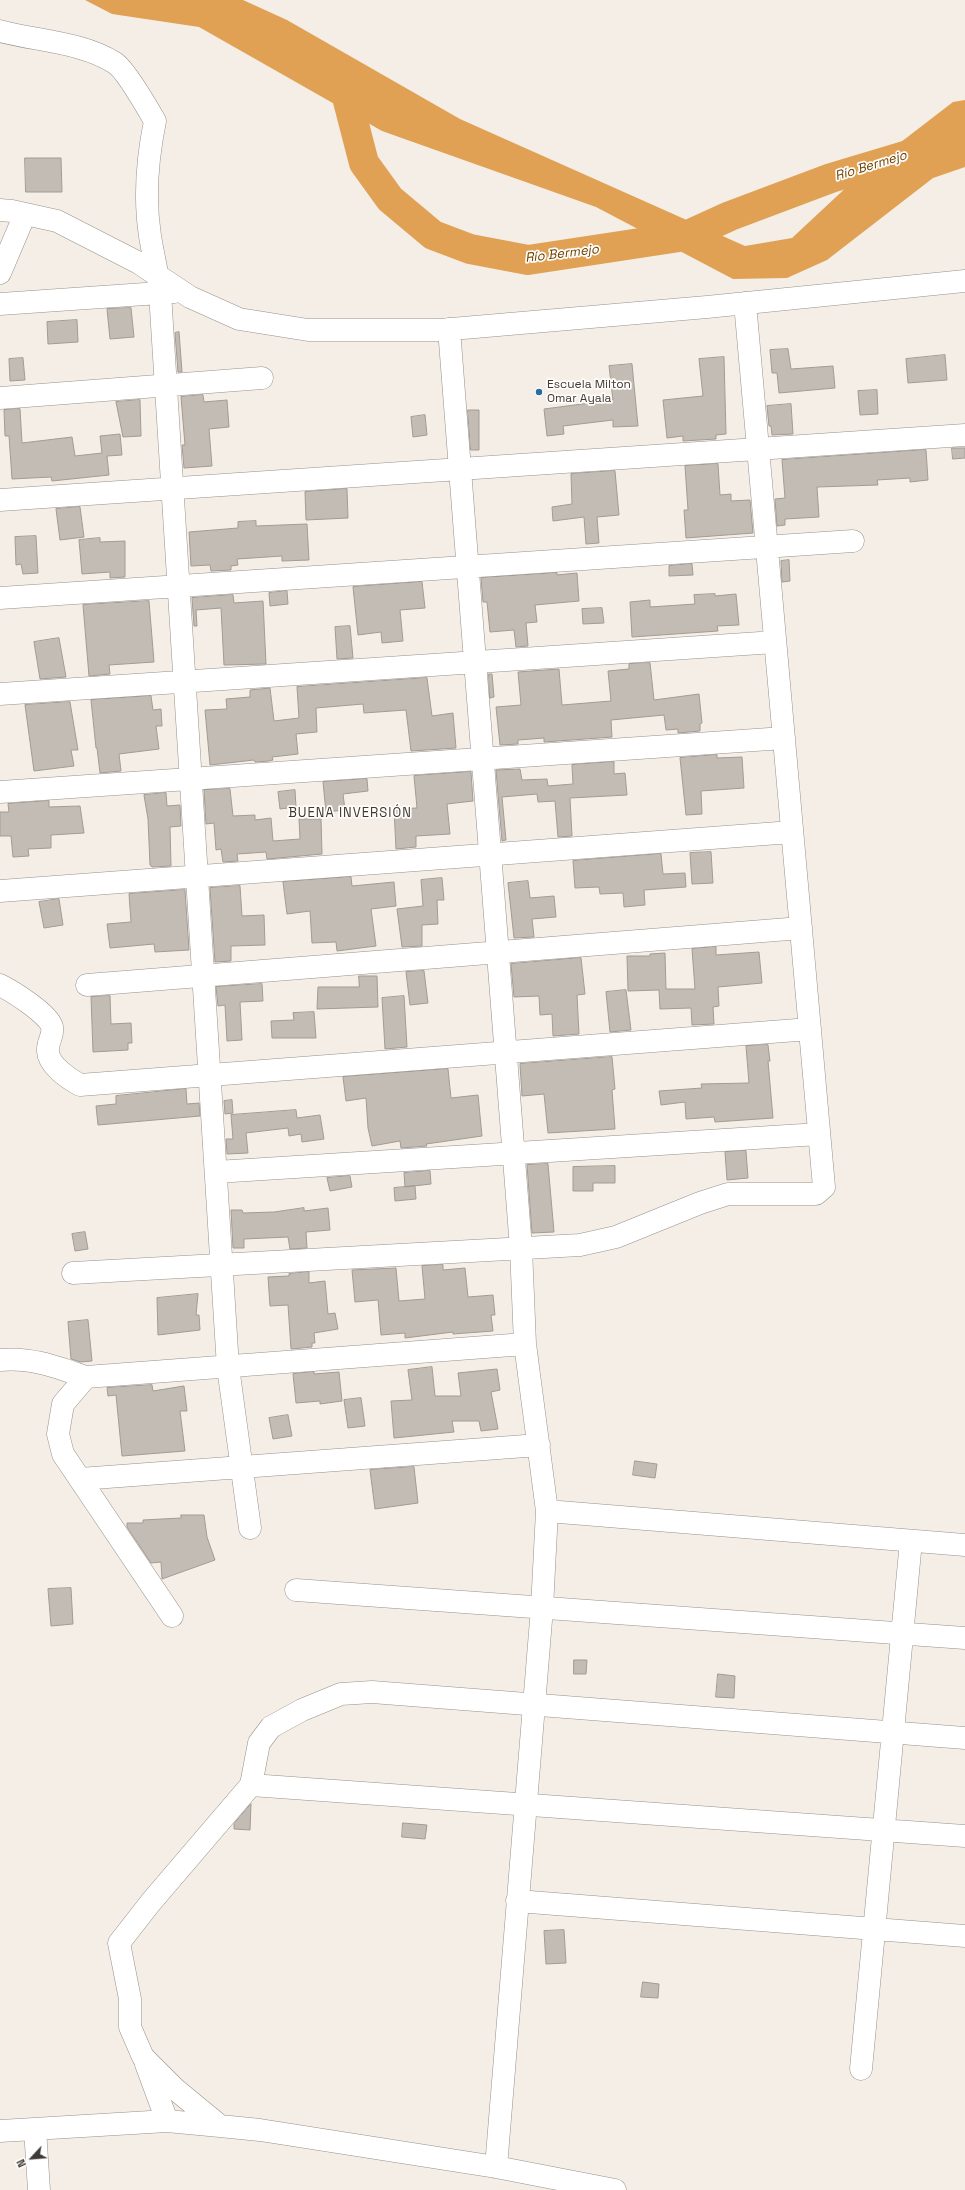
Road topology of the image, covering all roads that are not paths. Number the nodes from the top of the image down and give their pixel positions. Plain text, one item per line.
1 (0, 31) edge
2 (0, 210) edge
3 (25, 214) junction
4 (0, 273) edge
5 (965, 281) edge
6 (159, 285) junction
7 (745, 303) junction
8 (0, 304) edge
9 (449, 329) junction
10 (262, 378) dead end
11 (166, 386) junction
12 (0, 398) edge
13 (965, 435) edge
14 (460, 469) junction
15 (172, 488) junction
16 (0, 500) edge
17 (853, 541) dead end
18 (467, 567) junction
19 (179, 586) junction
20 (0, 598) edge
21 (775, 642) junction
22 (475, 662) junction
23 (185, 681) junction
24 (0, 694) edge
25 (784, 738) junction
26 (482, 759) junction
27 (191, 779) junction
28 (0, 792) edge
29 (792, 832) junction
30 (490, 855) junction
31 (197, 876) junction
32 (0, 891) edge
33 (801, 928) junction
34 (498, 952) junction
35 (204, 976) junction
36 (0, 985) edge
37 (87, 985) dead end
38 (810, 1029) junction
39 (505, 1053) junction
40 (210, 1075) junction
41 (819, 1134) junction
42 (514, 1154) junction
43 (216, 1172) junction
44 (521, 1248) junction
45 (222, 1265) junction
46 (73, 1273) dead end
47 (525, 1344) junction
48 (0, 1360) edge
49 (228, 1367) junction
50 (86, 1377) junction
51 (539, 1445) junction
52 (242, 1467) junction
53 (80, 1479) junction
54 (547, 1511) junction
55 (250, 1528) dead end
56 (911, 1541) junction
57 (965, 1545) edge
58 (296, 1590) dead end
59 (542, 1608) junction
60 (172, 1616) dead end
61 (902, 1634) junction
62 (965, 1638) edge
63 (893, 1732) junction
64 (965, 1738) edge
65 (251, 1785) junction
66 (526, 1803) junction
67 (884, 1830) junction
68 (965, 1836) edge
69 (518, 1901) junction
70 (874, 1929) junction
71 (965, 1936) edge
72 (143, 2057) junction
73 (861, 2069) dead end
74 (167, 2121) junction
75 (220, 2126) junction
76 (35, 2129) junction
77 (0, 2131) edge
78 (496, 2167) junction
79 (39, 2190) edge
80 (615, 2190) edge

1 - 6 street
2 - 3 street
3 - 4 street
3 - 6 street
5 - 7 street
6 - 8 street
6 - 9 street
6 - 11 street
7 - 9 street
7 - 21 street
9 - 14 street
10 - 11 street
11 - 12 street
11 - 15 street
13 - 14 street
14 - 15 street
14 - 18 street
15 - 16 street
15 - 19 street
17 - 18 street
18 - 19 street
18 - 22 street
19 - 20 street
19 - 23 street
21 - 22 street
21 - 25 street
22 - 23 street
22 - 26 street
23 - 24 street
23 - 27 street
25 - 26 street
25 - 29 street
26 - 27 street
26 - 30 street
27 - 28 street
27 - 31 street
29 - 30 street
29 - 33 street
30 - 31 street
30 - 34 street
31 - 32 street
31 - 35 street
33 - 34 street
33 - 38 street
34 - 35 street
34 - 39 street
35 - 37 street
35 - 40 street
36 - 40 street
38 - 39 street
38 - 41 street
39 - 40 street
39 - 42 street
40 - 43 street
41 - 42 street
41 - 44 street
42 - 43 street
42 - 44 street
43 - 45 street
44 - 45 street
44 - 47 street
45 - 46 street
45 - 49 street
47 - 49 street
47 - 51 street
48 - 50 street
49 - 50 street
49 - 52 street
50 - 53 street
51 - 52 street
51 - 54 street
52 - 53 street
52 - 55 street
53 - 60 street
54 - 56 street
54 - 59 street
56 - 57 street
56 - 61 street
58 - 59 street
59 - 61 street
59 - 66 street
61 - 62 street
61 - 63 street
63 - 64 street
63 - 65 street
63 - 67 street
65 - 66 street
65 - 72 street
66 - 67 street
66 - 69 street
67 - 68 street
67 - 70 street
69 - 70 street
69 - 78 street
70 - 71 street
70 - 73 street
72 - 74 street
72 - 75 street
74 - 75 street
74 - 76 street
75 - 78 street
76 - 77 street
76 - 79 street
78 - 80 street

